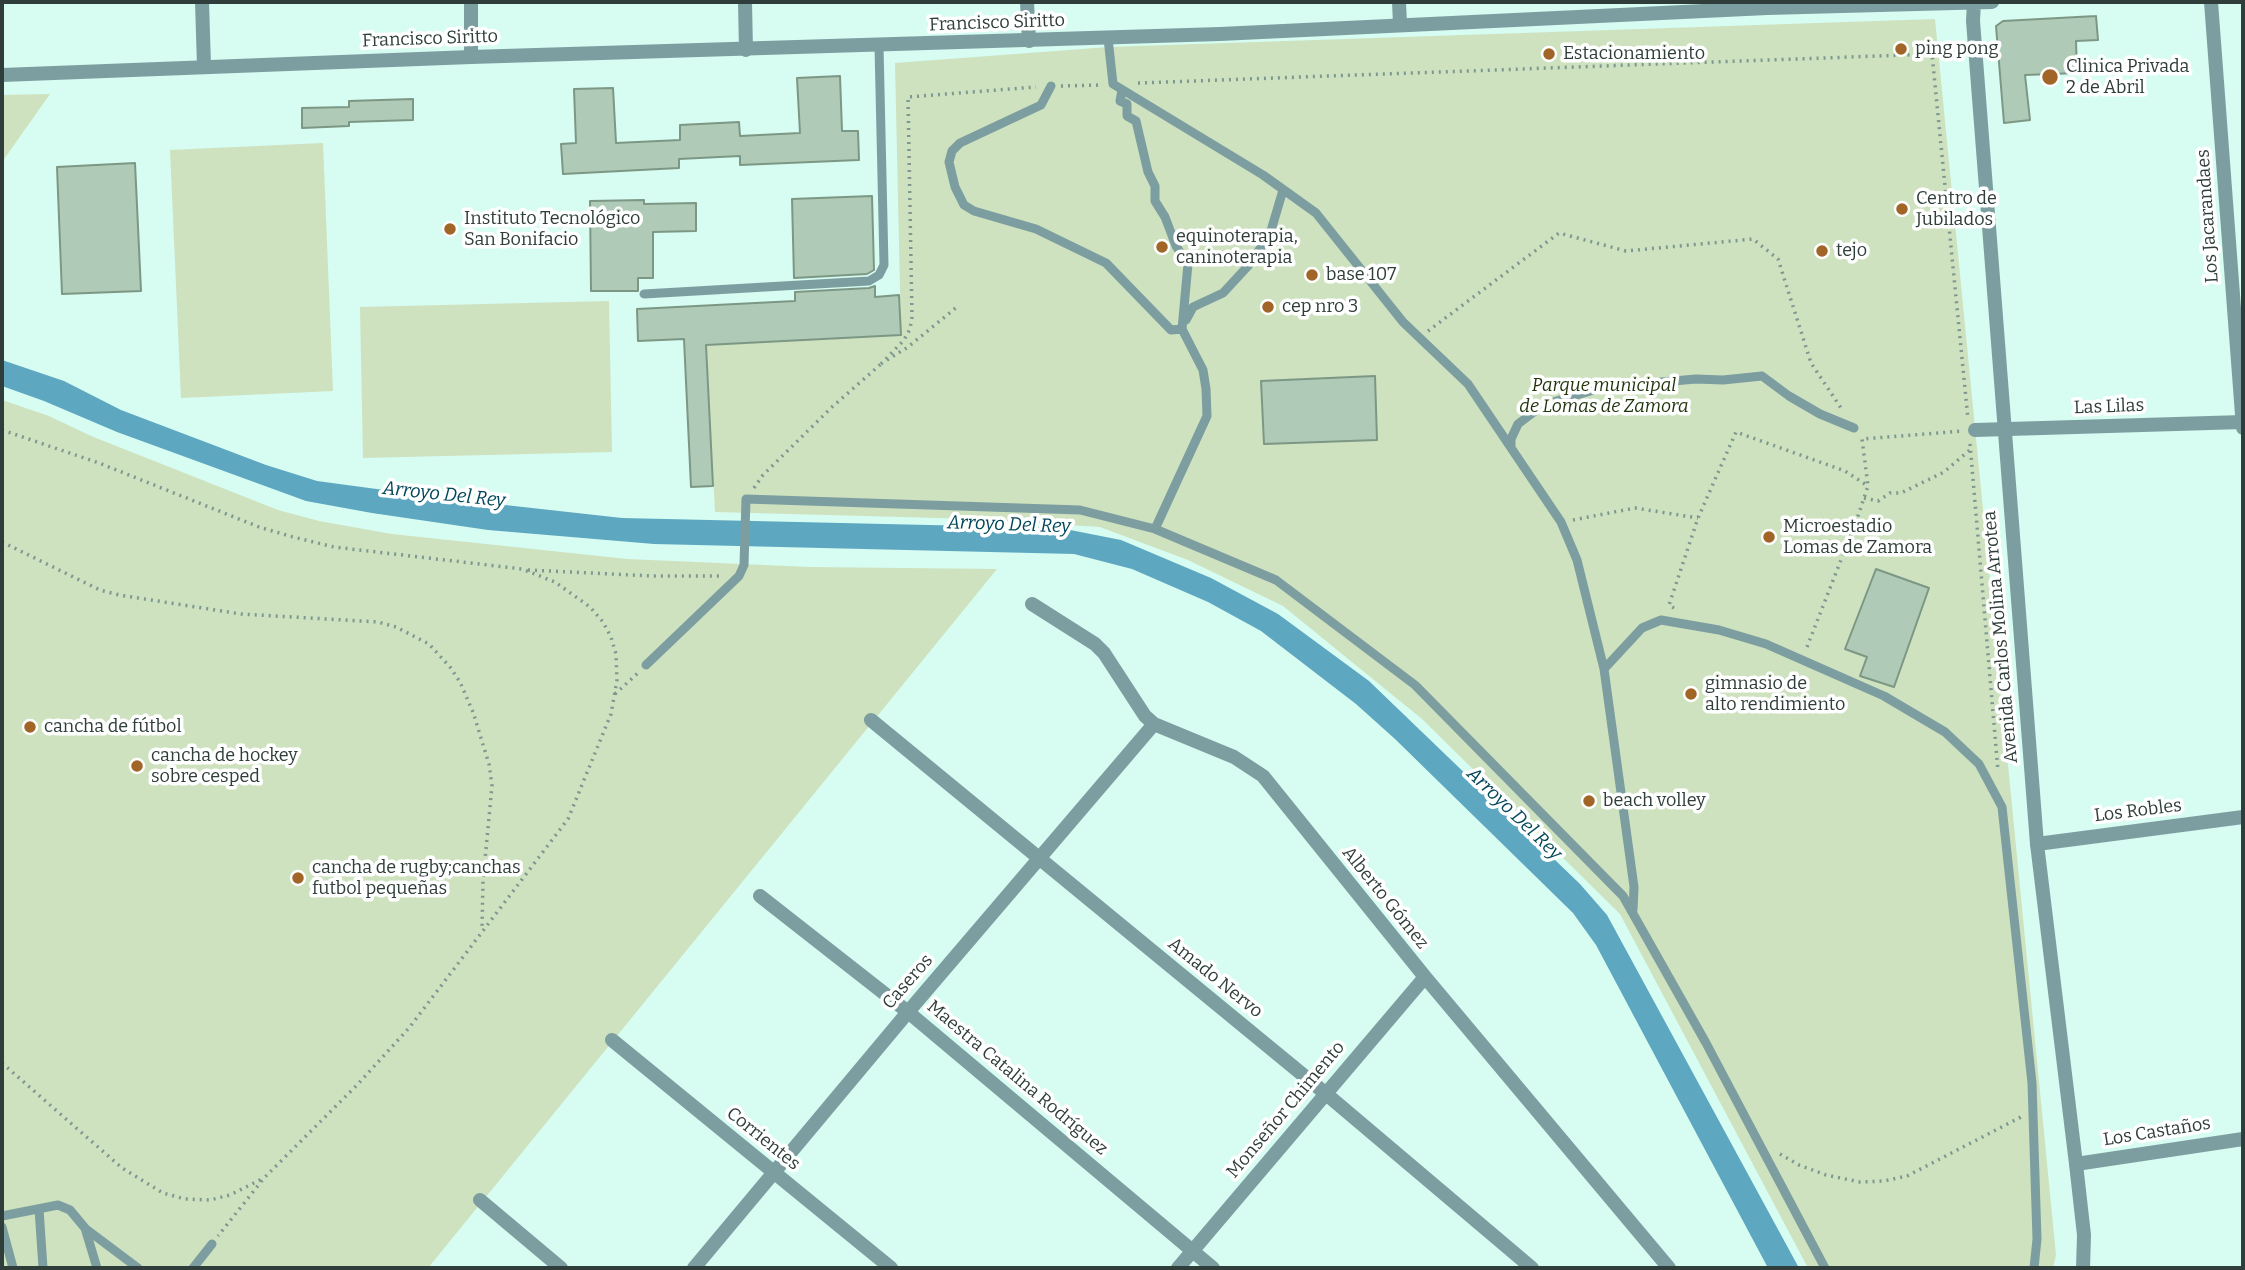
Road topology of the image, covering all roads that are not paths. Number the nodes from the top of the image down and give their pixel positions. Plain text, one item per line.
1 (202, 2) edge
2 (471, 2) edge
3 (745, 2) edge
4 (1027, 2) edge
5 (1399, 2) edge
6 (1974, 2) edge
7 (1992, 2) edge
8 (2211, 2) edge
9 (1767, 5) edge
10 (1400, 24) junction
11 (1108, 38) junction
12 (1029, 41) junction
13 (880, 46) junction
14 (746, 50) junction
15 (471, 57) junction
16 (204, 66) junction
17 (2, 75) edge
18 (1051, 86) road end
19 (1117, 87) junction
20 (1283, 190) junction
21 (644, 294) dead end
22 (1182, 329) junction
23 (2243, 422) edge
24 (1854, 428) road end
25 (2243, 428) edge
26 (1975, 430) road end
27 (2004, 430) junction
28 (1511, 447) junction
29 (1155, 529) junction
30 (1032, 604) dead end
31 (646, 665) road end
32 (1604, 669) junction
33 (871, 720) dead end
34 (1154, 724) junction
35 (2243, 817) edge
36 (2037, 844) junction
37 (1040, 859) junction
38 (760, 896) dead end
39 (1633, 910) junction
40 (1424, 978) junction
41 (908, 1012) junction
42 (612, 1040) dead end
43 (1325, 1093) junction
44 (2243, 1139) edge
45 (2076, 1164) junction
46 (774, 1172) junction
47 (480, 1200) dead end
48 (39, 1209) junction
49 (2, 1216) edge
50 (2, 1227) edge
51 (85, 1228) junction
52 (212, 1244) road end
53 (1192, 1251) junction
54 (2, 1259) edge
55 (13, 1268) edge
56 (43, 1268) edge
57 (97, 1268) edge
58 (138, 1268) edge
59 (193, 1268) edge
60 (561, 1268) edge
61 (694, 1268) edge
62 (891, 1268) edge
63 (1178, 1268) edge
64 (1213, 1268) edge
65 (1532, 1268) edge
66 (1667, 1268) edge
67 (1825, 1268) edge
68 (2034, 1268) edge
69 (2083, 1268) edge

1 - 16 street
2 - 15 street
3 - 14 street
4 - 12 street
5 - 10 street
6 - 7 street, Francisco Siritto
6 - 9 street, Francisco Siritto
6 - 27 street, Avenida Carlos Molina Arrotea
8 - 23 street, Los Jacarandaes
9 - 10 street, Francisco Siritto
10 - 11 street, Francisco Siritto
11 - 12 street, Francisco Siritto
11 - 19 lane
12 - 13 street, Francisco Siritto
13 - 14 street, Francisco Siritto
13 - 21 lane
14 - 15 street, Francisco Siritto
15 - 16 street, Francisco Siritto
16 - 17 street, Francisco Siritto
18 - 22 lane
19 - 20 lane
19 - 22 lane
20 - 22 lane
20 - 28 lane
22 - 29 lane
23 - 25 street, Los Jacarandaes
23 - 27 street, Las Lilas
24 - 28 lane
26 - 27 street, Las Lilas
27 - 36 street, Avenida Carlos Molina Arrotea
28 - 32 lane
29 - 31 lane
29 - 39 lane
30 - 34 street, Alberto Gómez
32 - 39 lane
32 - 68 lane
33 - 37 street, Amado Nervo
34 - 37 street, Caseros
34 - 40 street, Alberto Gómez
35 - 36 street, Los Robles
36 - 45 street, Avenida Carlos Molina Arrotea
37 - 41 street, Caseros
37 - 43 street, Amado Nervo
38 - 41 street, Maestra Catalina Rodríguez
39 - 67 lane
40 - 43 street, Monseñor Chimento
40 - 66 street, Alberto Gómez
41 - 46 street, Caseros
41 - 53 street, Maestra Catalina Rodríguez
42 - 46 street, Corrientes
43 - 53 street, Monseñor Chimento
43 - 65 street, Amado Nervo
44 - 45 street, Los Castaños
45 - 69 street, Avenida Carlos Molina Arrotea
46 - 61 street, Caseros
46 - 62 street, Corrientes
47 - 60 street
48 - 49 lane
48 - 51 lane
48 - 56 lane
50 - 55 lane
51 - 57 lane
51 - 58 lane
52 - 59 lane
53 - 63 street, Monseñor Chimento
53 - 64 street, Maestra Catalina Rodríguez
54 - 55 lane

